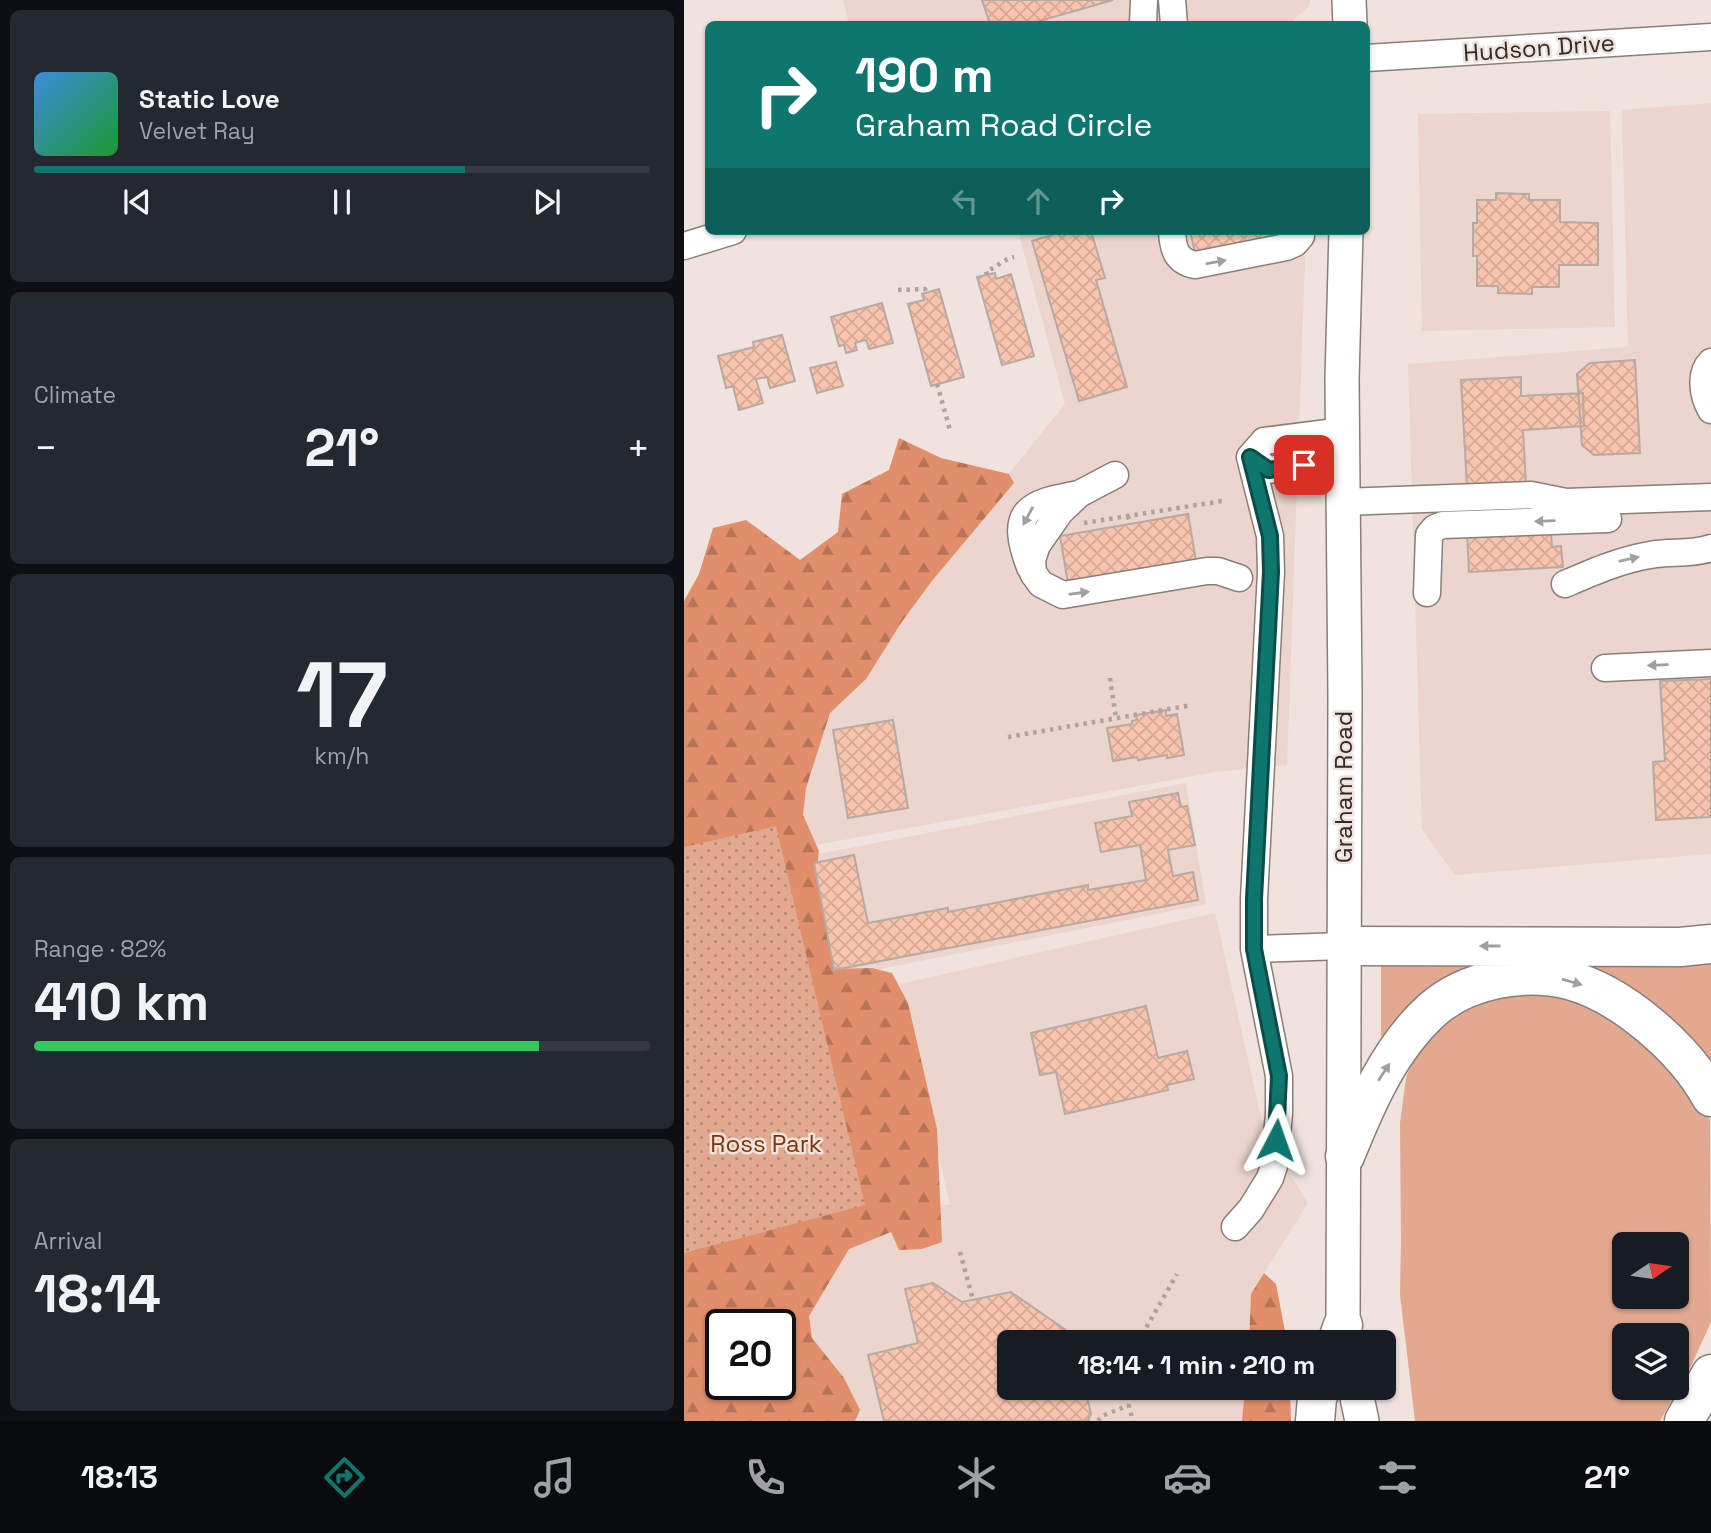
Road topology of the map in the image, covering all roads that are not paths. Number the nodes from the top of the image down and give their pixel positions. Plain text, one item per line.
1 (1144, 0) edge
2 (1172, 0) edge
3 (1349, 0) edge
4 (1143, 21) edge
5 (1174, 21) edge
6 (1350, 21) edge
7 (1711, 37) edge
8 (1370, 58) edge
9 (720, 235) edge
10 (1172, 235) edge
11 (1346, 235) edge
12 (1301, 236) dead end
13 (684, 246) edge
14 (1711, 362) edge
15 (1711, 410) edge
16 (1343, 431) junction
17 (1250, 457) junction
18 (1115, 474) dead end
19 (1343, 490) junction
20 (1711, 497) edge
21 (1711, 515) edge
22 (1711, 548) edge
23 (1239, 578) dead end
24 (1565, 584) dead end
25 (1427, 593) dead end
26 (1711, 663) edge
27 (1605, 667) dead end
28 (1711, 944) edge
29 (1343, 946) junction
30 (1254, 949) junction
31 (1711, 1097) edge
32 (1345, 1156) junction
33 (1235, 1227) dead end
34 (1342, 1330) edge
35 (1711, 1374) edge
36 (1317, 1400) edge
37 (1358, 1400) edge
38 (1315, 1421) edge
39 (1362, 1421) edge
40 (1684, 1421) edge

1 - 4 street
2 - 5 street
3 - 6 main road
7 - 8 street, Hudson Drive
9 - 13 street
10 -> 12 street
11 - 16 main road, Graham Road
14 - 15 street
16 - 17 street
16 - 19 main road, Graham Road
17 - 19 street
17 - 30 street
18 -> 23 street
19 - 20 street
19 - 29 main road, Graham Road
21 -> 25 street
24 -> 22 street
26 -> 27 street
28 -> 29 highway
29 - 30 street
29 - 32 main road, Graham Road
30 - 33 street
32 -> 31 highway
32 - 34 main road, Graham Road
35 - 40 highway
36 - 38 highway
37 - 39 main road

